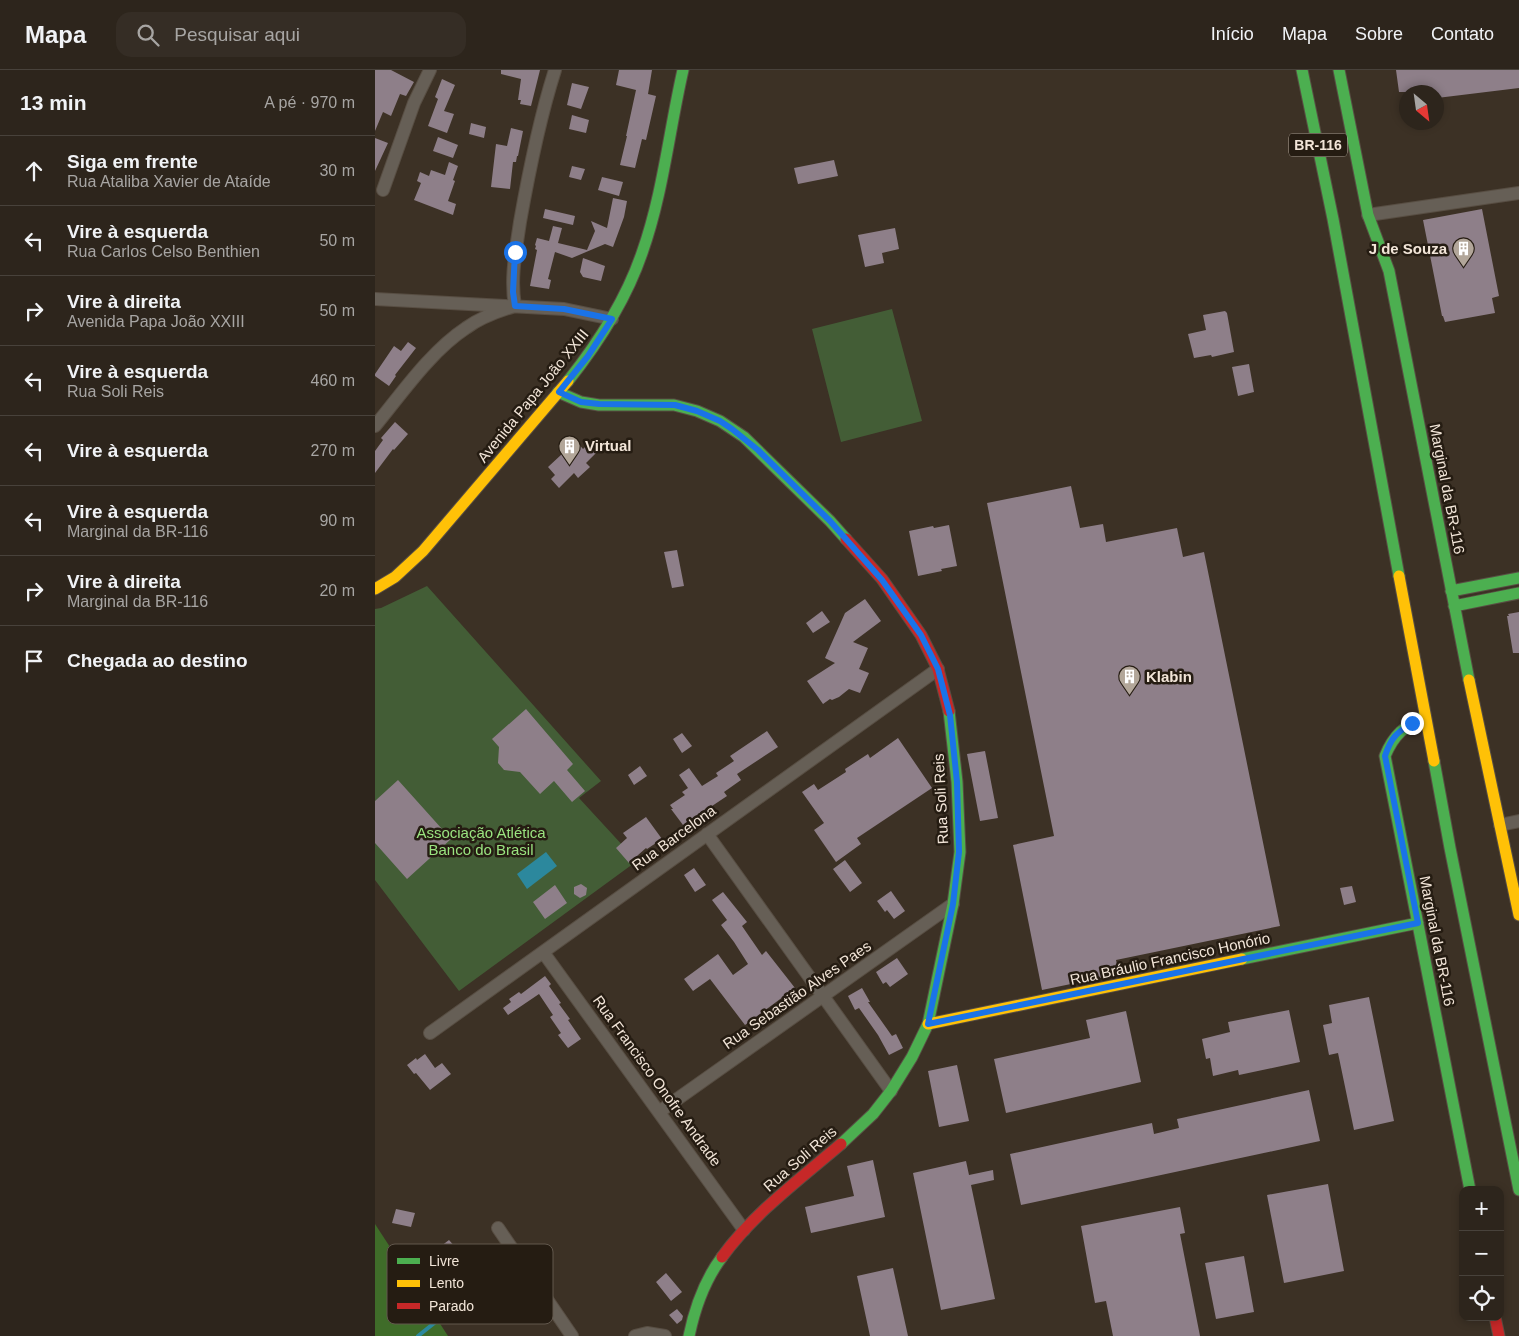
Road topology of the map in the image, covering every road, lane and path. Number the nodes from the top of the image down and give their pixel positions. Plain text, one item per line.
1 (430, 70) edge
2 (555, 70) edge
3 (683, 70) edge
4 (1302, 70) edge
5 (1339, 70) edge
6 (383, 190) dead end
7 (1519, 192) edge
8 (1368, 215) junction
9 (375, 299) edge
10 (515, 306) junction
11 (612, 319) junction
12 (559, 392) junction
13 (375, 426) edge
14 (1519, 578) edge
15 (375, 589) edge
16 (1451, 591) junction
17 (1519, 593) edge
18 (1454, 606) junction
19 (938, 669) junction
20 (1425, 716) junction
21 (1519, 821) edge
22 (1500, 825) junction
23 (707, 834) junction
24 (953, 904) junction
25 (1519, 915) edge
26 (1418, 923) junction
27 (543, 952) junction
28 (823, 996) junction
29 (928, 1024) junction
30 (430, 1033) dead end
31 (891, 1092) junction
32 (659, 1112) junction
33 (1519, 1122) edge
34 (1506, 1125) junction
35 (1519, 1134) edge
36 (1469, 1186) edge
37 (1519, 1189) edge
38 (498, 1228) dead end
39 (744, 1230) junction
40 (509, 1244) edge
41 (553, 1308) edge
42 (1496, 1321) edge
43 (572, 1336) edge
44 (635, 1336) edge
45 (665, 1336) edge
46 (689, 1336) edge
47 (1499, 1336) edge

1 - 6 street
2 - 10 street
3 - 11 main road, Avenida Papa João XXIII
4 - 20 main road, BR-116
5 - 8 main road, Marginal da BR-116
7 - 8 street
8 - 16 main road, Marginal da BR-116
9 - 10 street
10 - 11 street
10 - 13 street
11 - 12 main road, Avenida Papa João XXIII
12 - 15 main road, Avenida Papa João XXIII
12 - 19 main road, Rua Soli Reis
14 - 16 main road
16 - 18 main road, Marginal da BR-116
17 - 18 main road
18 - 22 main road, Marginal da BR-116
19 - 23 street, Rua Barcelona
19 - 24 main road, Rua Soli Reis
20 - 26 main road, Marginal da BR-116
20 - 34 main road, BR-116
21 - 22 street
22 - 25 main road, Marginal da BR-116
23 - 27 street, Rua Barcelona
23 - 28 street
24 - 28 street, Rua Sebastião Alves Paes
24 - 29 main road, Rua Soli Reis
26 - 29 main road, Rua Bráulio Francisco Honório
26 - 36 main road, Marginal da BR-116
27 - 30 street, Rua Barcelona
27 - 32 street, Rua Francisco Onofre Andrade
28 - 31 street
28 - 32 street, Rua Sebastião Alves Paes
29 - 31 main road, Rua Soli Reis
31 - 39 main road, Rua Soli Reis
32 - 39 street, Rua Francisco Onofre Andrade
33 - 34 street
34 - 35 main road
34 - 37 main road, BR-116
38 - 40 street
39 - 46 main road, Rua Soli Reis
41 - 43 street
42 - 47 main road
44 - 45 street

